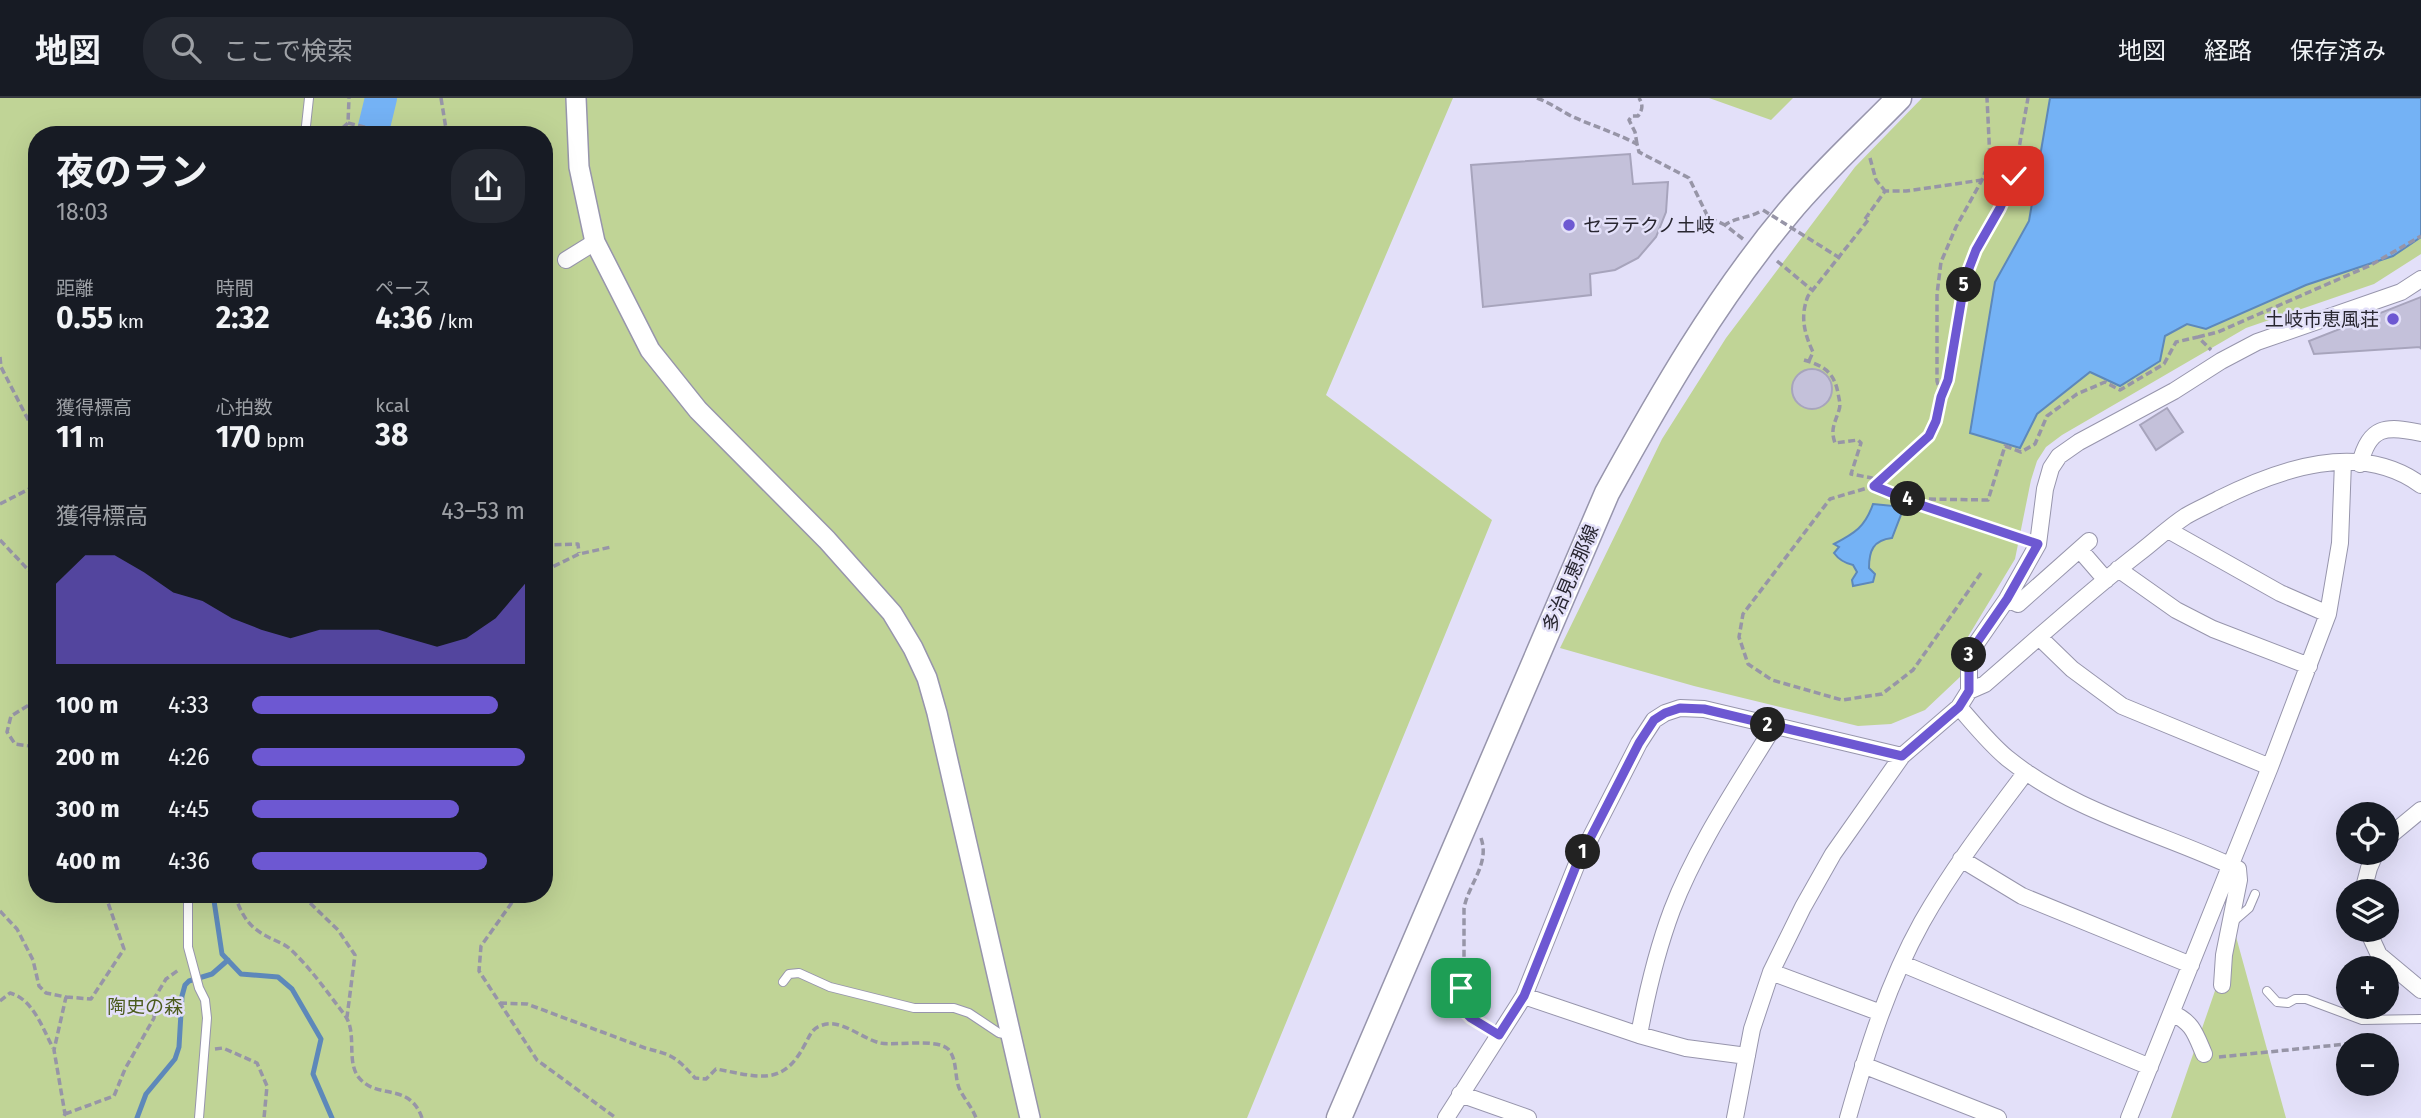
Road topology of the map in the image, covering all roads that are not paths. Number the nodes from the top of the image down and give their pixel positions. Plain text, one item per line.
1 (309, 98) edge
2 (576, 98) edge
3 (1899, 98) edge
4 (306, 126) edge
5 (595, 242) junction
6 (566, 260) dead end
7 (2421, 279) edge
8 (2421, 433) edge
9 (2343, 462) junction
10 (2360, 464) junction
11 (2421, 485) edge
12 (2168, 530) junction
13 (2112, 575) junction
14 (2007, 599) junction
15 (2328, 614) junction
16 (2039, 637) junction
17 (2309, 666) junction
18 (1969, 691) junction
19 (1959, 707) junction
20 (1774, 726) junction
21 (1902, 756) junction
22 (2270, 766) junction
23 (2026, 772) junction
24 (2421, 810) edge
25 (2399, 828) edge
26 (1961, 859) junction
27 (2230, 865) junction
28 (2255, 894) dead end
29 (188, 903) edge
30 (2231, 924) junction
31 (2373, 942) edge
32 (1903, 964) junction
33 (2191, 965) junction
34 (1772, 972) junction
35 (783, 982) dead end
36 (2222, 985) dead end
37 (2421, 990) edge
38 (2267, 991) dead end
39 (1524, 996) junction
40 (1881, 1013) junction
41 (2172, 1013) junction
42 (2421, 1019) edge
43 (1639, 1035) junction
44 (1011, 1036) junction
45 (2204, 1054) road end
46 (1747, 1056) junction
47 (1863, 1065) junction
48 (2150, 1067) junction
49 (1461, 1094) junction
50 (199, 1118) edge
51 (1030, 1118) edge
52 (1339, 1118) edge
53 (1447, 1118) edge
54 (1528, 1118) edge
55 (1735, 1118) edge
56 (1848, 1118) edge
57 (1998, 1118) edge
58 (2129, 1118) edge

1 - 4 lane
2 - 5 street
3 - 52 main road, 多治見恵那線
5 - 6 street
5 - 44 street
7 - 14 street
8 - 10 street
9 - 10 street
9 - 12 street
9 - 15 street
10 - 11 street
12 - 13 street
12 - 15 street
13 - 14 street
13 - 16 street
13 - 17 street
14 - 18 street
15 - 17 street
16 - 18 street
16 - 22 street
17 - 22 street
18 - 19 street
19 - 21 street
19 - 23 street
20 - 21 street
20 - 39 street
20 - 43 street
21 - 34 street
22 - 27 street
23 - 26 street
23 - 27 street
24 - 25 street
26 - 32 street
26 - 33 street
27 - 30 street
27 - 33 street
28 - 30 lane
29 - 50 lane
30 - 36 street
31 - 37 street
32 - 40 street
32 - 48 street
33 - 41 street
34 - 40 street
34 - 46 street
35 - 44 lane
38 - 42 lane
39 - 43 street
39 - 49 street
40 - 47 street
41 - 45 street
41 - 48 street
43 - 46 street
44 - 51 street
46 - 55 street
47 - 56 street
47 - 57 street
48 - 58 street
49 - 53 street
49 - 54 street

